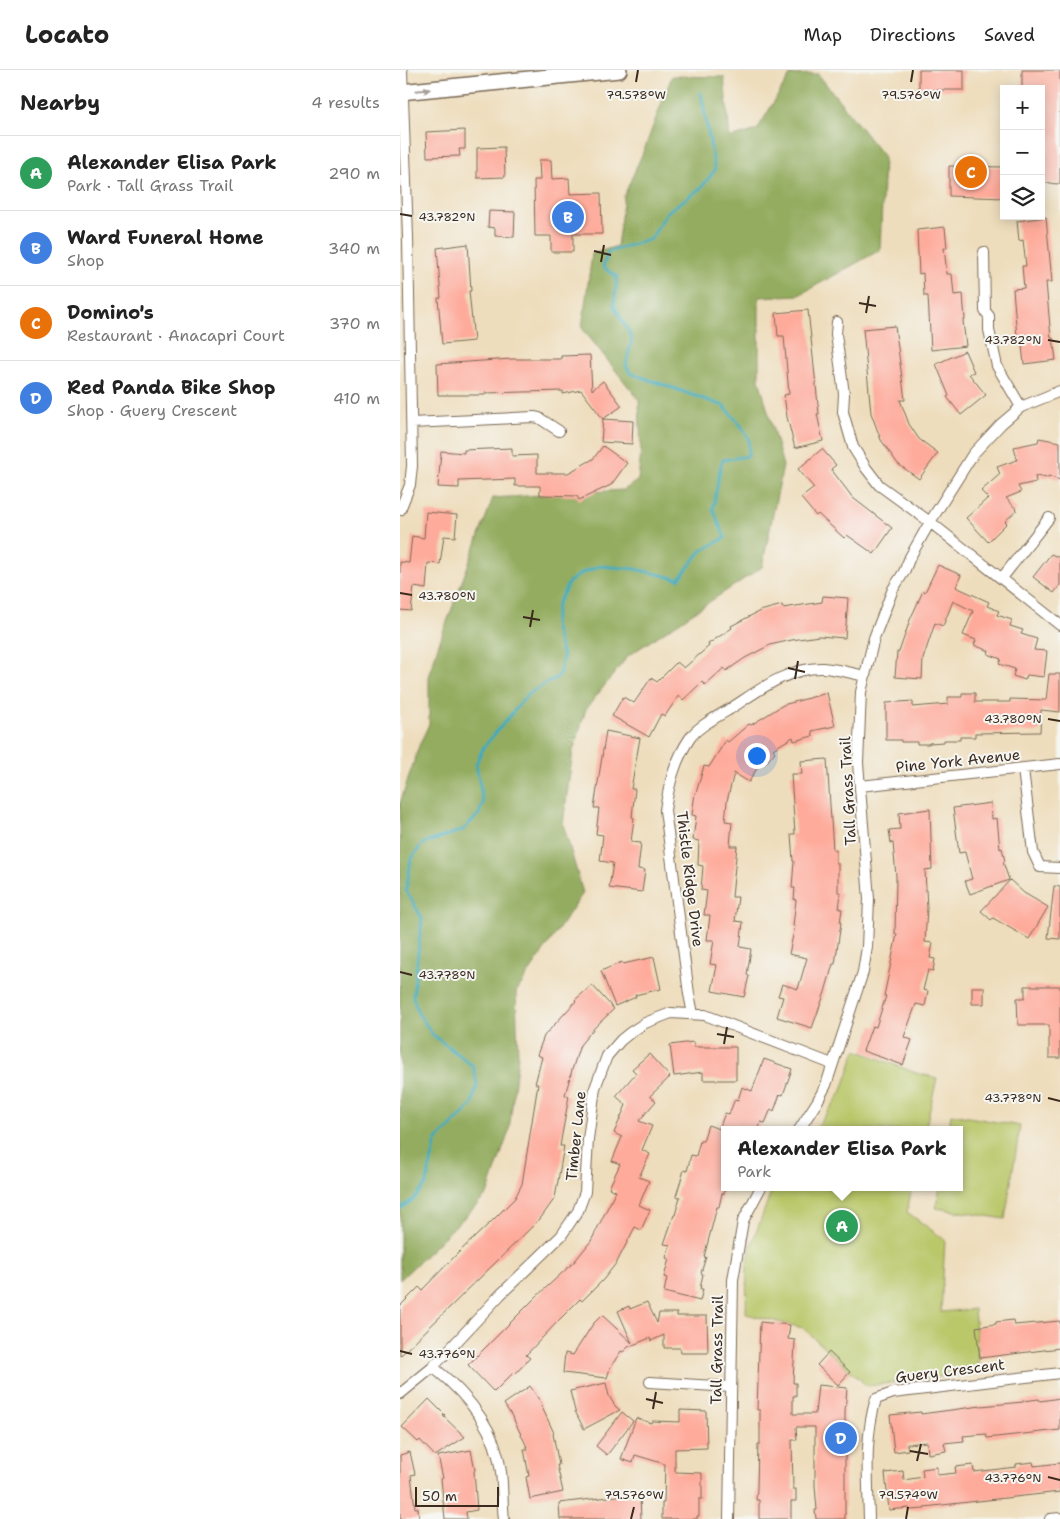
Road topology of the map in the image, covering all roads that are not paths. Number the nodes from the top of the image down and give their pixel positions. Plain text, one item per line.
1 (402, 70) edge
2 (619, 70) edge
3 (401, 92) edge
4 (403, 198) edge
5 (984, 252) dead end
6 (837, 322) dead end
7 (1060, 391) edge
8 (1021, 407) junction
9 (412, 423) junction
10 (558, 431) dead end
11 (400, 510) edge
12 (1049, 518) dead end
13 (930, 522) junction
14 (1002, 578) junction
15 (1060, 626) edge
16 (865, 676) junction
17 (1060, 764) edge
18 (1023, 769) junction
19 (860, 786) junction
20 (1060, 868) edge
21 (693, 1014) junction
22 (832, 1064) junction
23 (802, 1126) edge
24 (759, 1191) edge
25 (434, 1367) junction
26 (1060, 1374) edge
27 (650, 1382) dead end
28 (731, 1387) junction
29 (400, 1394) edge
30 (1060, 1518) edge
31 (504, 1519) edge
32 (730, 1519) edge
33 (869, 1519) edge
34 (1050, 1519) edge

1 - 3 street
3 -> 2 main road
3 - 4 street
4 - 9 street
5 - 8 street
6 - 13 street
7 - 8 street, Tall Grass Trail
8 - 13 street, Tall Grass Trail
9 - 10 street
9 - 11 street
12 - 14 street
13 - 14 street
13 - 16 street, Tall Grass Trail
14 - 15 street
16 - 19 street, Tall Grass Trail
16 - 21 street, Thistle Ridge Drive
17 - 18 street, Pine York Avenue
18 - 19 street, Pine York Avenue
18 - 20 street
19 - 22 street, Tall Grass Trail
21 - 22 street, Timber Lane
21 - 25 street, Timber Lane
22 - 23 street, Tall Grass Trail
24 - 28 street, Tall Grass Trail
25 - 29 street, Timber Lane
25 - 31 street
26 - 33 street, Guery Crescent
27 - 28 street
28 - 32 street, Tall Grass Trail
30 - 34 street

